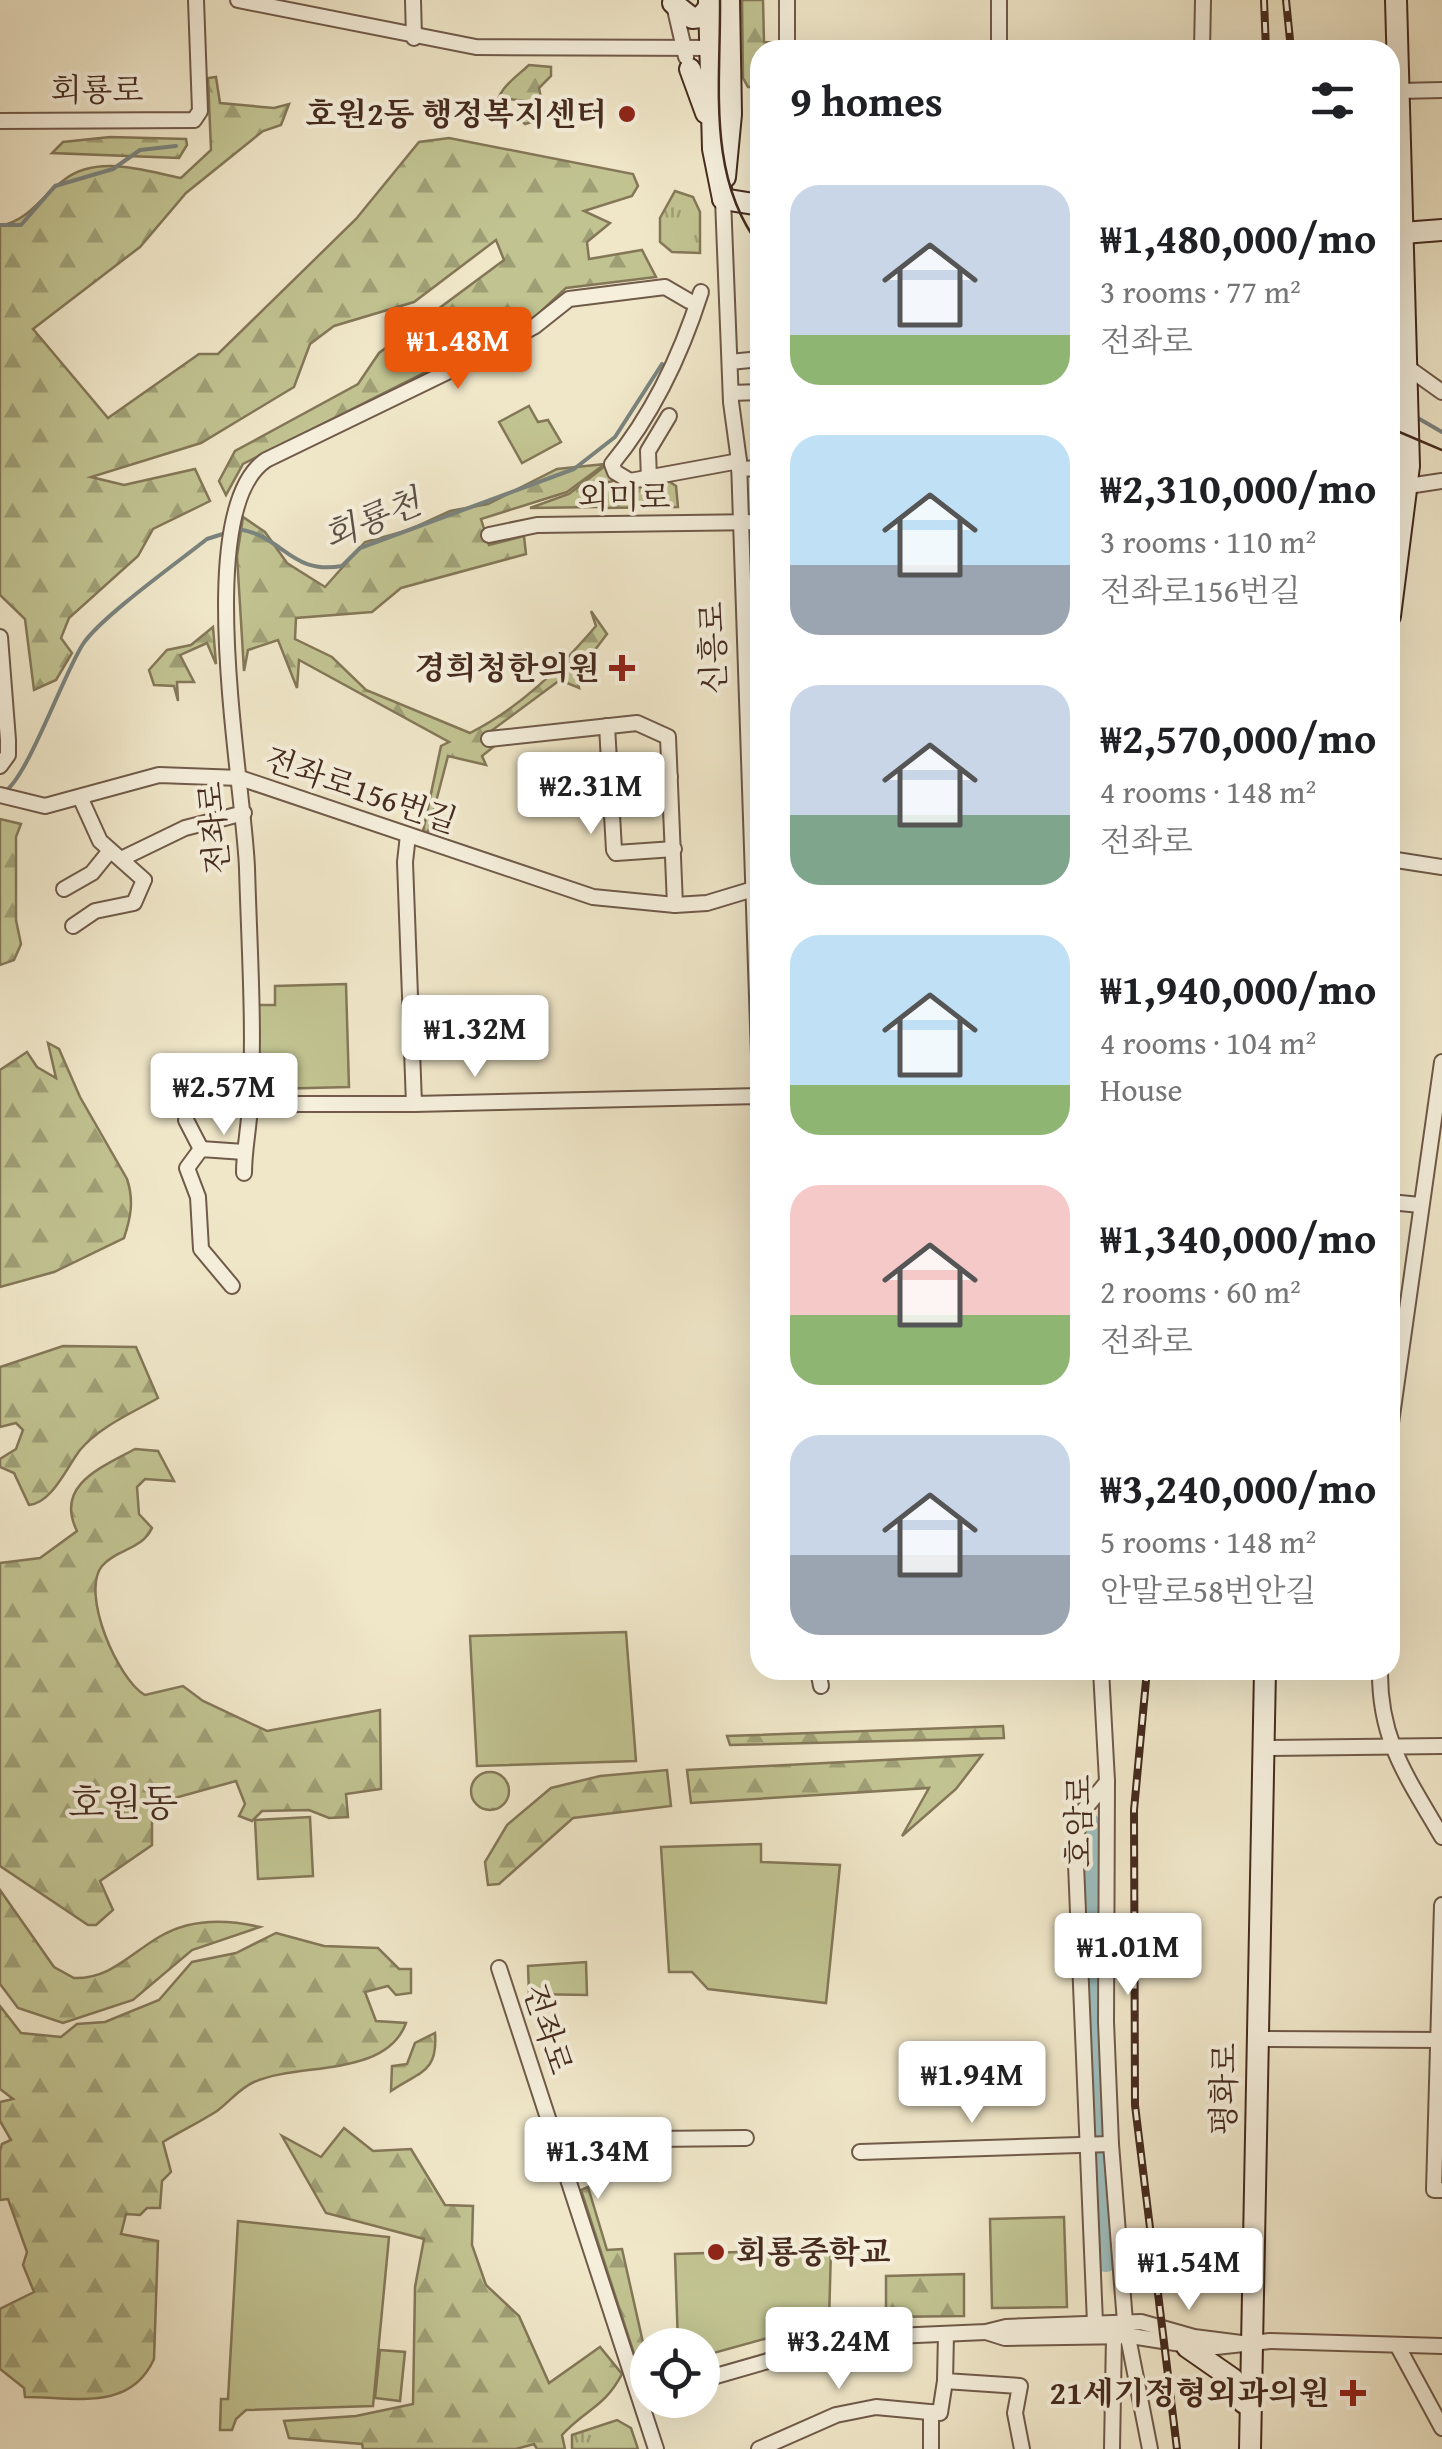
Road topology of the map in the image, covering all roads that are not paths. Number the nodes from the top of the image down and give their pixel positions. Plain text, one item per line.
1 (196, 0) edge
2 (238, 0) edge
3 (413, 0) edge
4 (787, 0) edge
5 (999, 0) edge
6 (1202, 0) edge
7 (1396, 0) edge
8 (673, 2) edge
9 (715, 2) edge
10 (682, 27) junction
11 (414, 38) junction
12 (787, 40) edge
13 (999, 40) edge
14 (1202, 40) edge
15 (1398, 40) edge
16 (720, 48) junction
17 (688, 59) junction
18 (1442, 90) edge
19 (1400, 91) edge
20 (0, 121) edge
21 (713, 150) junction
22 (724, 199) junction
23 (750, 203) edge
24 (1442, 230) edge
25 (1400, 235) edge
26 (1400, 275) edge
27 (750, 361) edge
28 (730, 362) junction
29 (1407, 367) junction
30 (750, 392) edge
31 (1442, 392) edge
32 (731, 393) junction
33 (669, 416) dead end
34 (739, 465) junction
35 (750, 467) edge
36 (1408, 476) junction
37 (648, 480) junction
38 (1442, 482) edge
39 (1400, 502) edge
40 (750, 522) edge
41 (739, 523) junction
42 (489, 535) dead end
43 (0, 637) edge
44 (2, 690) edge
45 (606, 726) junction
46 (750, 734) edge
47 (489, 739) dead end
48 (0, 766) edge
49 (670, 777) junction
50 (240, 778) junction
51 (610, 781) junction
52 (7, 798) edge
53 (80, 798) junction
54 (244, 813) junction
55 (408, 834) junction
56 (674, 850) junction
57 (115, 856) junction
58 (1400, 861) edge
59 (1442, 867) edge
60 (64, 888) dead end
61 (750, 890) edge
62 (675, 905) junction
63 (74, 926) dead end
64 (1442, 1062) edge
65 (750, 1096) edge
66 (250, 1104) junction
67 (414, 1104) junction
68 (186, 1120) dead end
69 (201, 1149) junction
70 (244, 1152) junction
71 (244, 1174) dead end
72 (1400, 1203) edge
73 (1420, 1206) junction
74 (232, 1286) dead end
75 (1400, 1355) edge
76 (820, 1680) edge
77 (1102, 1680) edge
78 (1265, 1680) edge
79 (1380, 1680) edge
80 (822, 1686) dead end
81 (1442, 1746) edge
82 (1264, 1748) junction
83 (1390, 1748) junction
84 (1107, 1781) junction
85 (1442, 1837) edge
86 (1442, 1905) edge
87 (498, 1968) dead end
88 (1080, 2022) junction
89 (1106, 2022) junction
90 (1255, 2039) junction
91 (1440, 2040) edge
92 (746, 2138) dead end
93 (555, 2140) junction
94 (1111, 2144) junction
95 (1086, 2145) junction
96 (860, 2152) dead end
97 (1442, 2190) edge
98 (1094, 2323) junction
99 (1128, 2329) junction
100 (986, 2332) junction
101 (946, 2334) junction
102 (1114, 2336) junction
103 (1249, 2344) junction
104 (1397, 2346) junction
105 (1442, 2346) edge
106 (1187, 2347) junction
107 (630, 2357) edge
108 (720, 2375) edge
109 (945, 2381) junction
110 (931, 2412) junction
111 (1248, 2414) junction
112 (649, 2418) edge
113 (1442, 2428) edge
114 (656, 2449) edge
115 (760, 2449) edge
116 (931, 2449) edge
117 (1022, 2449) edge
118 (1112, 2449) edge
119 (1150, 2449) edge
120 (1250, 2449) edge

1 - 20 street, 회룡로
2 - 11 street
3 - 11 street
4 - 12 street
5 - 13 street
6 - 14 street
7 - 15 main road
8 - 9 main road
8 - 10 street
9 - 16 main road
10 - 16 street
10 - 17 street
11 - 17 street
16 - 17 street
16 - 21 main road
16 - 22 main road
17 - 21 main road
18 - 19 street
21 - 22 main road
22 - 23 main road
22 - 28 street, 신흥로
24 - 25 main road
26 - 29 main road
27 - 28 street
28 - 32 street, 신흥로
29 - 31 street
29 - 36 main road
30 - 32 street
32 - 34 street, 신흥로
33 - 37 street
34 - 35 street
34 - 37 street
34 - 41 street, 신흥로
36 - 38 street
36 - 39 main road
37 - 50 street, 전좌로
40 - 41 street, 외미로
41 - 42 street, 외미로
41 - 46 street, 신흥로
43 - 44 street
44 - 48 street
45 - 47 street
45 - 49 street
45 - 51 street
49 - 51 street
49 - 56 street
50 - 53 street, 전좌로156번길
50 - 54 street, 전좌로
50 - 55 street, 전좌로156번길
51 - 56 street
52 - 53 street, 전좌로156번길
53 - 57 street
54 - 57 street
54 - 66 street, 전좌로
55 - 62 street, 전좌로156번길
55 - 67 street
56 - 62 street
57 - 60 street
57 - 63 street
58 - 59 street
61 - 62 street, 전좌로156번길
64 - 73 street
65 - 67 street
66 - 67 street
66 - 70 street, 전좌로
68 - 69 street
69 - 70 street
69 - 74 street
70 - 71 street, 전좌로
72 - 73 street
73 - 75 street
76 - 80 street
77 - 84 street, 호암로
78 - 82 main road, 평화로
79 - 83 street
81 - 83 street
82 - 83 street
82 - 90 main road, 평화로
83 - 85 street
84 - 88 street
84 - 89 street, 호암로
86 - 91 street
87 - 93 street, 전좌로
88 - 89 street
88 - 95 street
89 - 94 street, 호암로
90 - 91 street
90 - 103 main road, 평화로
91 - 97 street
92 - 93 street
93 - 107 street, 전좌로
94 - 95 street
94 - 99 street, 호암로
95 - 96 street
95 - 98 street
98 - 99 street
98 - 100 street
99 - 102 street
99 - 103 street
99 - 106 street
99 - 119 street, 호암로
100 - 101 street
100 - 102 street
101 - 108 street
101 - 109 street
102 - 118 street
103 - 104 street
103 - 106 street
103 - 111 main road, 평화로
104 - 105 street
104 - 113 street
106 - 111 main road
109 - 110 street
109 - 117 street
110 - 115 street
110 - 116 street
111 - 120 main road, 평화로
112 - 114 street, 전좌로

